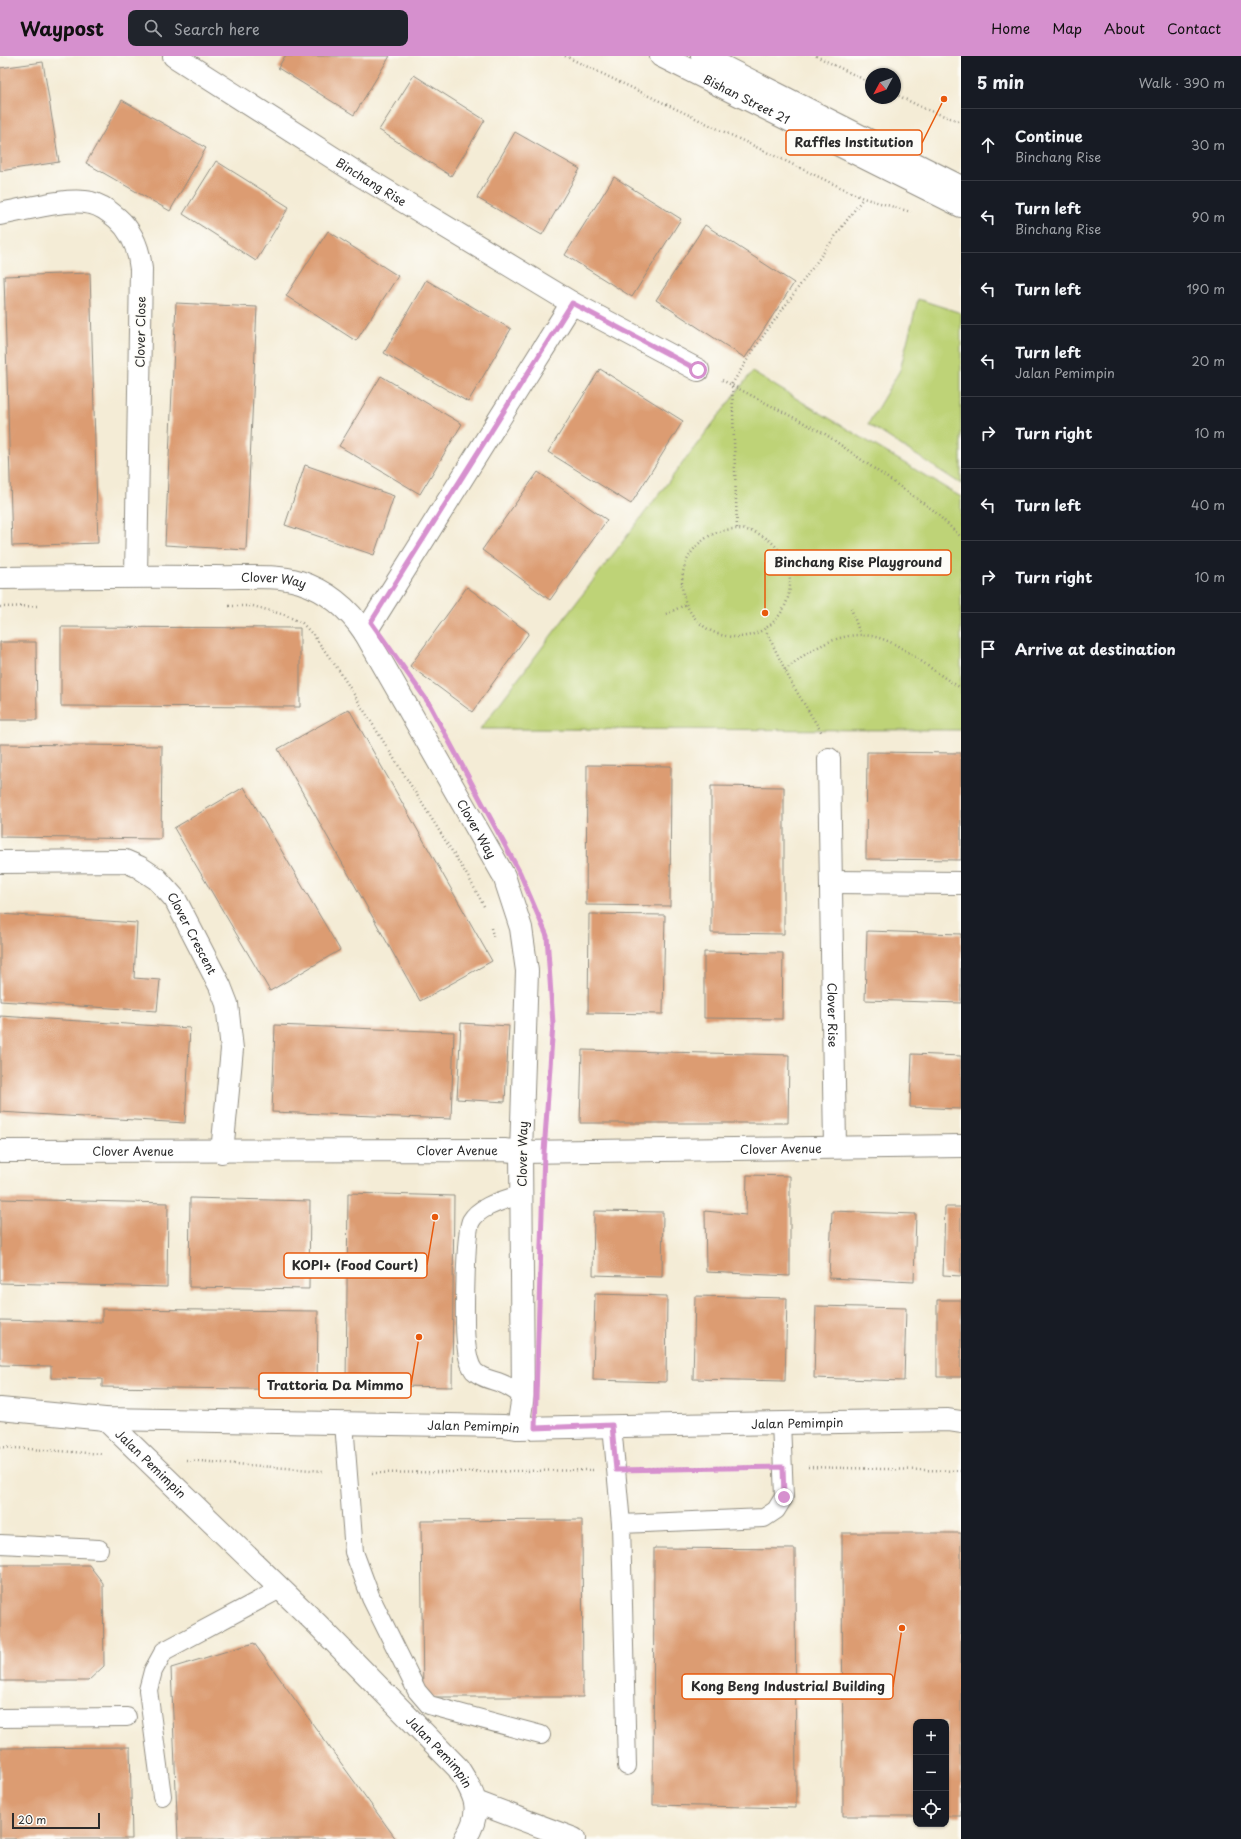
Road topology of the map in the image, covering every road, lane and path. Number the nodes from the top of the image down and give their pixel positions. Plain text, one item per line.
1 (174, 56) edge
2 (565, 56) edge
3 (661, 56) edge
4 (702, 56) edge
5 (816, 56) edge
6 (865, 79) edge
7 (901, 97) edge
8 (961, 122) edge
9 (961, 187) edge
10 (863, 198) junction
11 (961, 206) edge
12 (912, 213) dead end
13 (0, 214) edge
14 (572, 303) junction
15 (698, 370) dead end
16 (732, 384) junction
17 (736, 528) junction
18 (961, 537) edge
19 (136, 576) junction
20 (0, 578) edge
21 (687, 604) junction
22 (222, 605) dead end
23 (46, 606) dead end
24 (0, 607) edge
25 (851, 608) dead end
26 (666, 614) dead end
27 (765, 629) junction
28 (365, 633) junction
29 (860, 634) junction
30 (785, 670) junction
31 (961, 688) edge
32 (829, 759) joint
33 (0, 862) edge
34 (831, 882) junction
35 (961, 883) edge
36 (487, 911) dead end
37 (491, 926) dead end
38 (495, 942) dead end
39 (961, 1146) edge
40 (835, 1147) junction
41 (0, 1151) edge
42 (222, 1152) junction
43 (521, 1152) junction
44 (522, 1194) junction
45 (523, 1396) junction
46 (0, 1409) edge
47 (105, 1419) junction
48 (782, 1422) junction
49 (961, 1422) edge
50 (344, 1423) junction
51 (612, 1425) junction
52 (518, 1428) junction
53 (0, 1446) edge
54 (145, 1457) junction
55 (783, 1467) junction
56 (616, 1470) junction
57 (961, 1471) edge
58 (348, 1473) junction
59 (621, 1524) junction
60 (0, 1544) edge
61 (100, 1550) dead end
62 (280, 1589) junction
63 (127, 1717) dead end
64 (0, 1718) edge
65 (541, 1736) dead end
66 (627, 1766) dead end
67 (162, 1796) dead end
68 (476, 1802) junction
69 (465, 1839) edge
70 (574, 1839) edge

1 - 14 street, Binchang Rise
2 - 10 path
3 - 11 street, Bishan Street 21
4 - 9 street, Bishan Street 21
5 - 6 path
7 - 8 path
10 - 12 path
10 - 16 path
13 - 19 street, Clover Close
14 - 15 street, Binchang Rise
14 - 28 street
16 - 17 path
16 - 18 path
17 - 21 path
17 - 27 path
19 - 20 street, Clover Way
19 - 28 street, Clover Way
21 - 26 path
21 - 27 path
22 - 36 path
23 - 24 path
25 - 29 path
27 - 30 path
28 - 43 street, Clover Way
29 - 30 path
29 - 31 path
30 - 32 path
32 - 34 street, Clover Rise
33 - 42 street, Clover Crescent
34 - 35 street
34 - 40 street, Clover Rise
37 - 38 path
39 - 40 street, Clover Avenue
40 - 43 street, Clover Avenue
41 - 42 street, Clover Avenue
42 - 43 street, Clover Avenue
43 - 44 street, Clover Way
44 - 45 street, Clover Way
44 - 45 lane
45 - 52 street, Clover Way
46 - 47 street, Jalan Pemimpin
47 - 50 street, Jalan Pemimpin
47 - 54 street, Jalan Pemimpin
48 - 49 street, Jalan Pemimpin
48 - 51 street, Jalan Pemimpin
48 - 55 lane
50 - 52 street, Jalan Pemimpin
50 - 58 lane
51 - 52 street, Jalan Pemimpin
51 - 56 lane
53 - 54 path
54 - 58 path
54 - 62 street, Jalan Pemimpin
55 - 56 path
55 - 57 path
55 - 59 lane
56 - 58 path
56 - 59 lane
58 - 65 lane
59 - 66 lane
60 - 61 lane
62 - 67 lane
62 - 68 street, Jalan Pemimpin
63 - 64 lane
68 - 69 street, Jalan Pemimpin
68 - 70 street, Jalan Pemimpin

